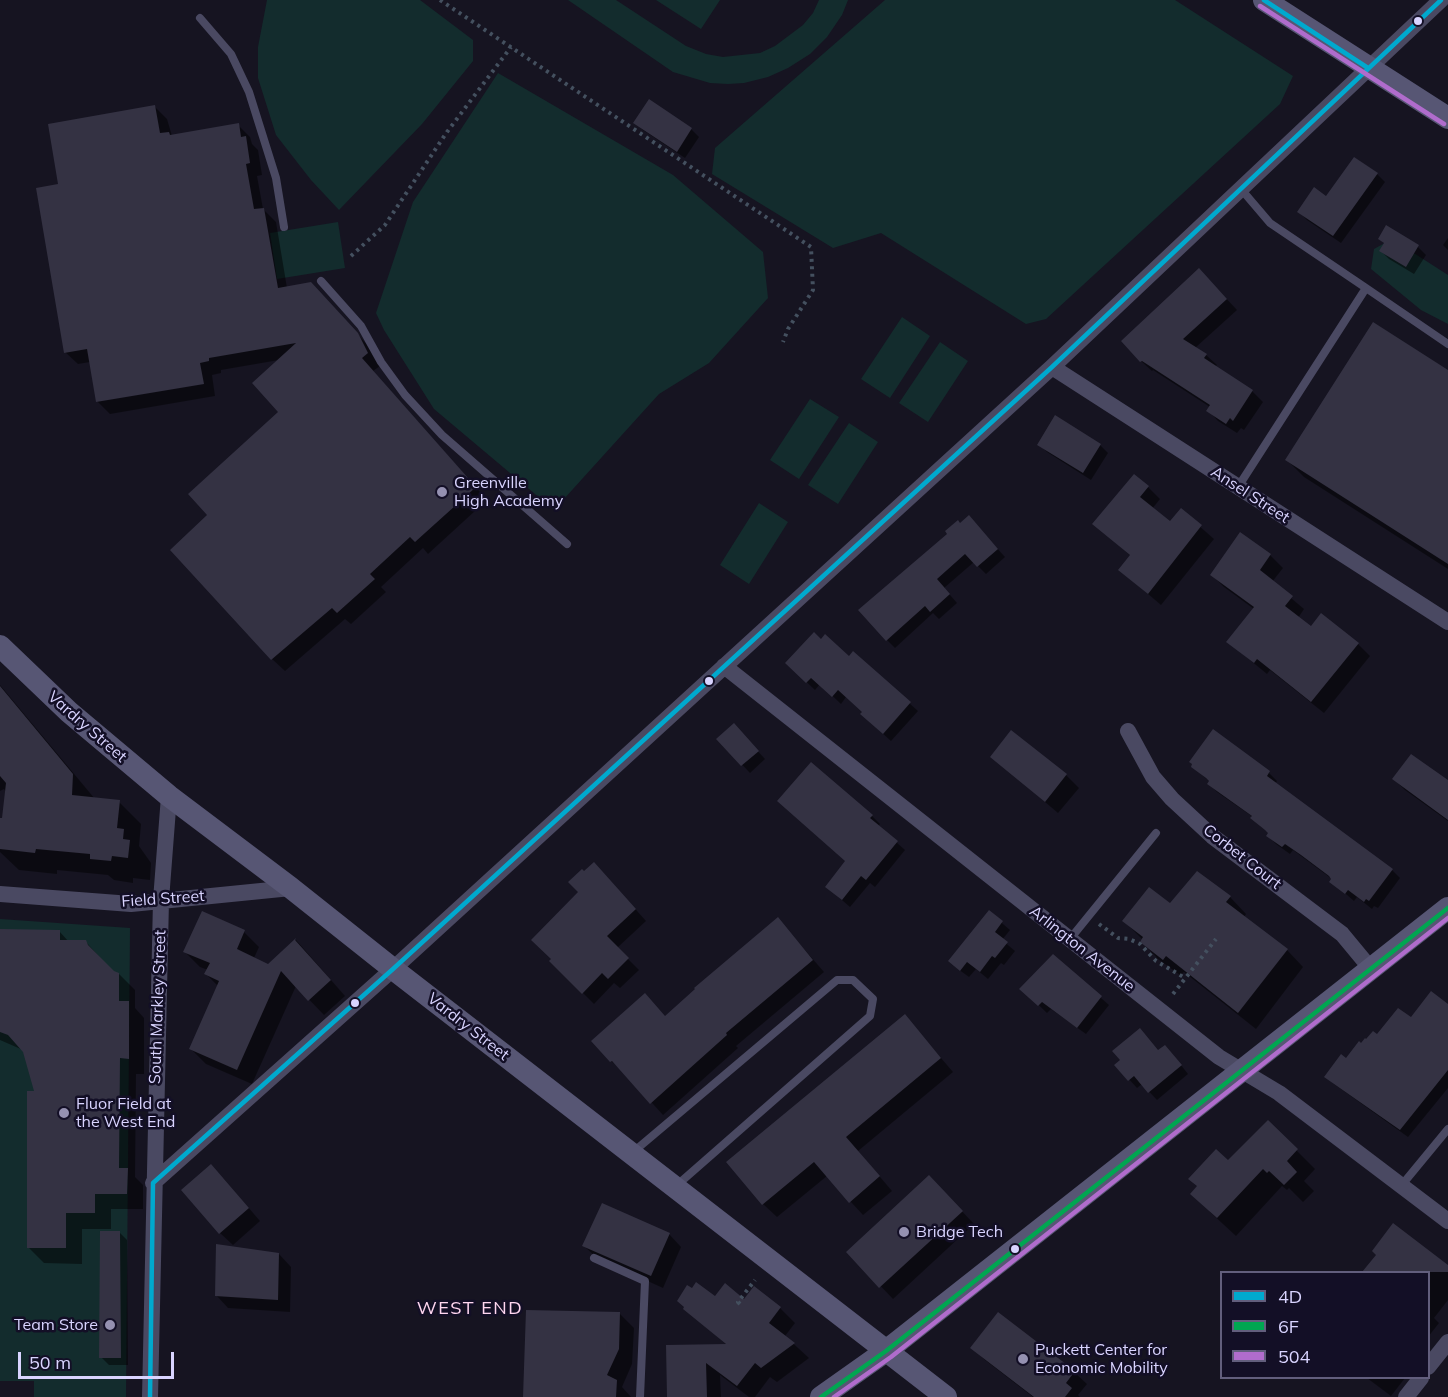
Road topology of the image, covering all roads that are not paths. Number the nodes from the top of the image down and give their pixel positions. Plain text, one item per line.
1 (1264, 0) edge
2 (1441, 0) edge
3 (200, 18) dead end
4 (1368, 68) junction
5 (1448, 118) edge
6 (1241, 189) junction
7 (284, 227) dead end
8 (321, 281) dead end
9 (1366, 288) junction
10 (1448, 344) edge
11 (1052, 367) junction
12 (1238, 487) junction
13 (567, 544) dead end
14 (1448, 622) edge
15 (0, 646) edge
16 (724, 666) junction
17 (1128, 731) dead end
18 (169, 796) junction
19 (1156, 832) dead end
20 (291, 888) junction
21 (0, 894) edge
22 (161, 900) junction
23 (1448, 908) edge
24 (1070, 939) junction
25 (393, 969) junction
26 (1371, 969) junction
27 (1241, 1070) junction
28 (1448, 1129) edge
29 (631, 1154) junction
30 (153, 1183) junction
31 (1401, 1186) junction
32 (674, 1187) junction
33 (1448, 1221) edge
34 (594, 1258) dead end
35 (1448, 1342) edge
36 (886, 1351) junction
37 (1430, 1364) edge
38 (1420, 1379) edge
39 (150, 1397) edge
40 (640, 1397) edge
41 (821, 1397) edge
42 (946, 1397) edge
43 (1406, 1397) edge

1 - 4 street
2 - 4 street
3 - 7 lane
4 - 5 street
4 - 6 street
6 - 9 lane
6 - 11 street
8 - 13 lane
9 - 10 lane
9 - 12 lane
11 - 12 street, Ansel Street
11 - 16 street
12 - 14 street, Ansel Street
15 - 18 street, Vardry Street
16 - 24 street, Arlington Avenue
16 - 25 street
17 - 26 street, Corbet Court
18 - 20 street, Vardry Street
18 - 22 street, South Markley Street
19 - 24 lane
20 - 22 street, Field Street
20 - 25 street, Vardry Street
21 - 22 street, Field Street
22 - 30 street, South Markley Street
23 - 26 street
24 - 27 street, Arlington Avenue
25 - 29 street, Vardry Street
25 - 30 street
26 - 27 street
27 - 31 street, Arlington Avenue
27 - 36 street
28 - 31 lane
29 - 32 street, Vardry Street
29 - 32 lane
30 - 39 street, South Markley Street
31 - 33 street, Arlington Avenue
32 - 36 street, Vardry Street
34 - 40 lane
35 - 37 street
36 - 41 street
36 - 42 street, Vardry Street
38 - 43 street

